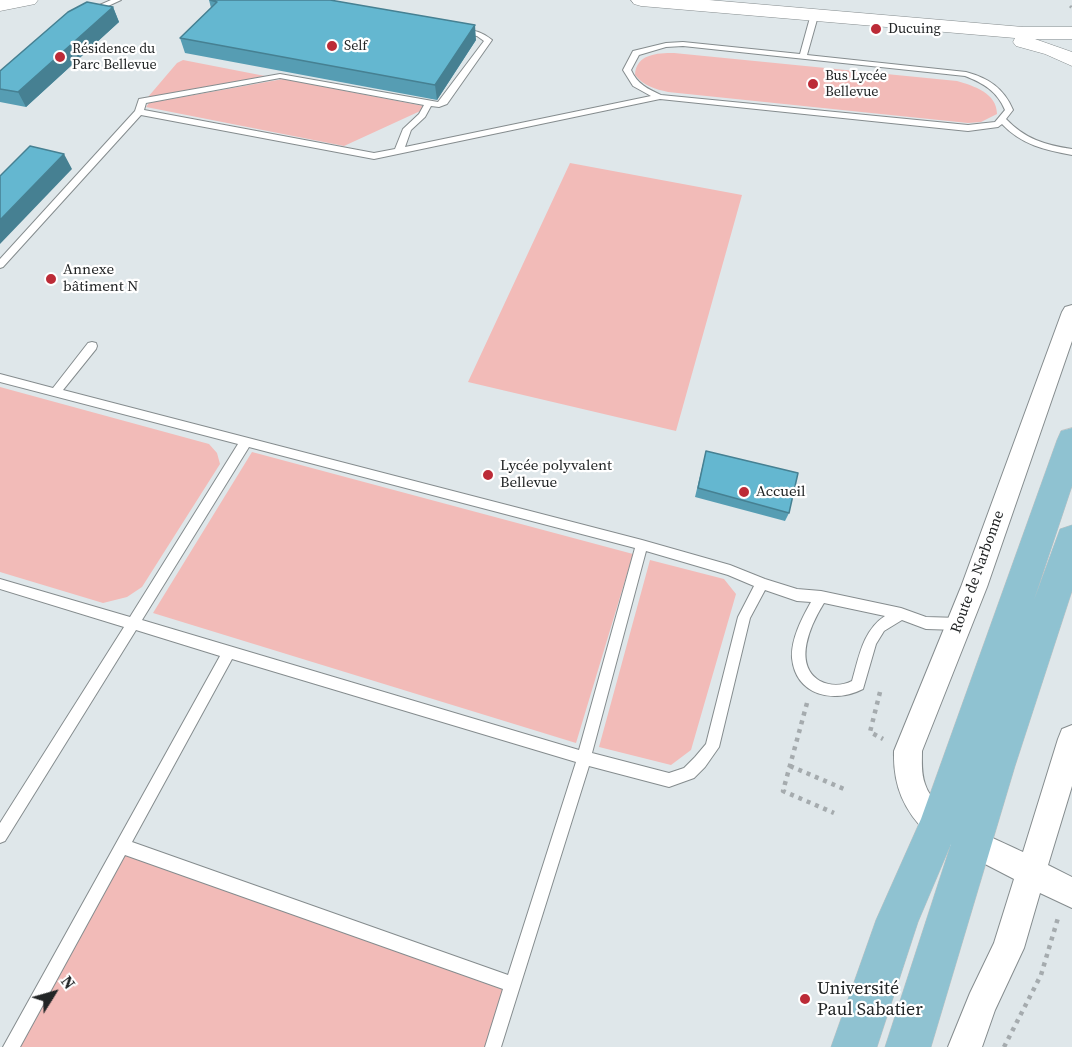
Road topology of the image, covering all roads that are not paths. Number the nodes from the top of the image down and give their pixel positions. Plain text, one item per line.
1 (28, 0) edge
2 (117, 0) edge
3 (641, 0) edge
4 (0, 5) edge
5 (1071, 10) edge
6 (84, 15) edge
7 (814, 16) junction
8 (976, 28) junction
9 (456, 30) edge
10 (1072, 33) edge
11 (802, 56) junction
12 (1072, 60) edge
13 (660, 98) junction
14 (429, 103) junction
15 (138, 112) junction
16 (1003, 120) junction
17 (399, 151) junction
18 (1072, 152) edge
19 (0, 265) edge
20 (1072, 312) edge
21 (92, 346) dead end
22 (0, 378) edge
23 (55, 393) junction
24 (1072, 441) edge
25 (246, 442) junction
26 (1072, 539) edge
27 (642, 545) junction
28 (0, 584) edge
29 (762, 584) junction
30 (821, 597) junction
31 (901, 614) junction
32 (134, 623) junction
33 (959, 624) junction
34 (229, 652) junction
35 (1072, 739) edge
36 (584, 758) junction
37 (957, 834) junction
38 (0, 836) edge
39 (122, 846) junction
40 (1032, 872) junction
41 (1070, 898) edge
42 (512, 984) junction
43 (11, 1047) edge
44 (493, 1047) edge
45 (854, 1047) edge
46 (908, 1047) edge
47 (965, 1047) edge

1 - 4 street
2 - 6 lane
3 - 7 street
5 - 8 street
7 - 8 street
7 - 11 lane
8 - 10 street
8 - 12 street
9 - 14 lane
11 - 13 lane
11 - 16 lane
13 - 16 lane
13 - 17 lane
14 - 15 lane
14 - 17 lane
15 - 17 lane
15 - 19 lane
16 - 18 lane
20 - 33 street, Route de Narbonne
21 - 23 lane
22 - 23 lane
23 - 25 lane
24 - 37 main road
25 - 27 lane
25 - 32 lane
26 - 37 main road
27 - 29 lane
27 - 36 lane
28 - 32 lane
29 - 30 lane
29 - 36 lane
30 - 31 lane
30 - 31 lane
31 - 33 lane
32 - 34 lane
32 - 38 lane
33 - 37 street, Route de Narbonne
34 - 36 lane
34 - 39 lane
35 - 40 street
36 - 42 lane
37 - 40 street
37 - 45 main road
37 - 46 main road
39 - 42 lane
39 - 43 lane
40 - 41 street
40 - 47 street
42 - 44 lane

